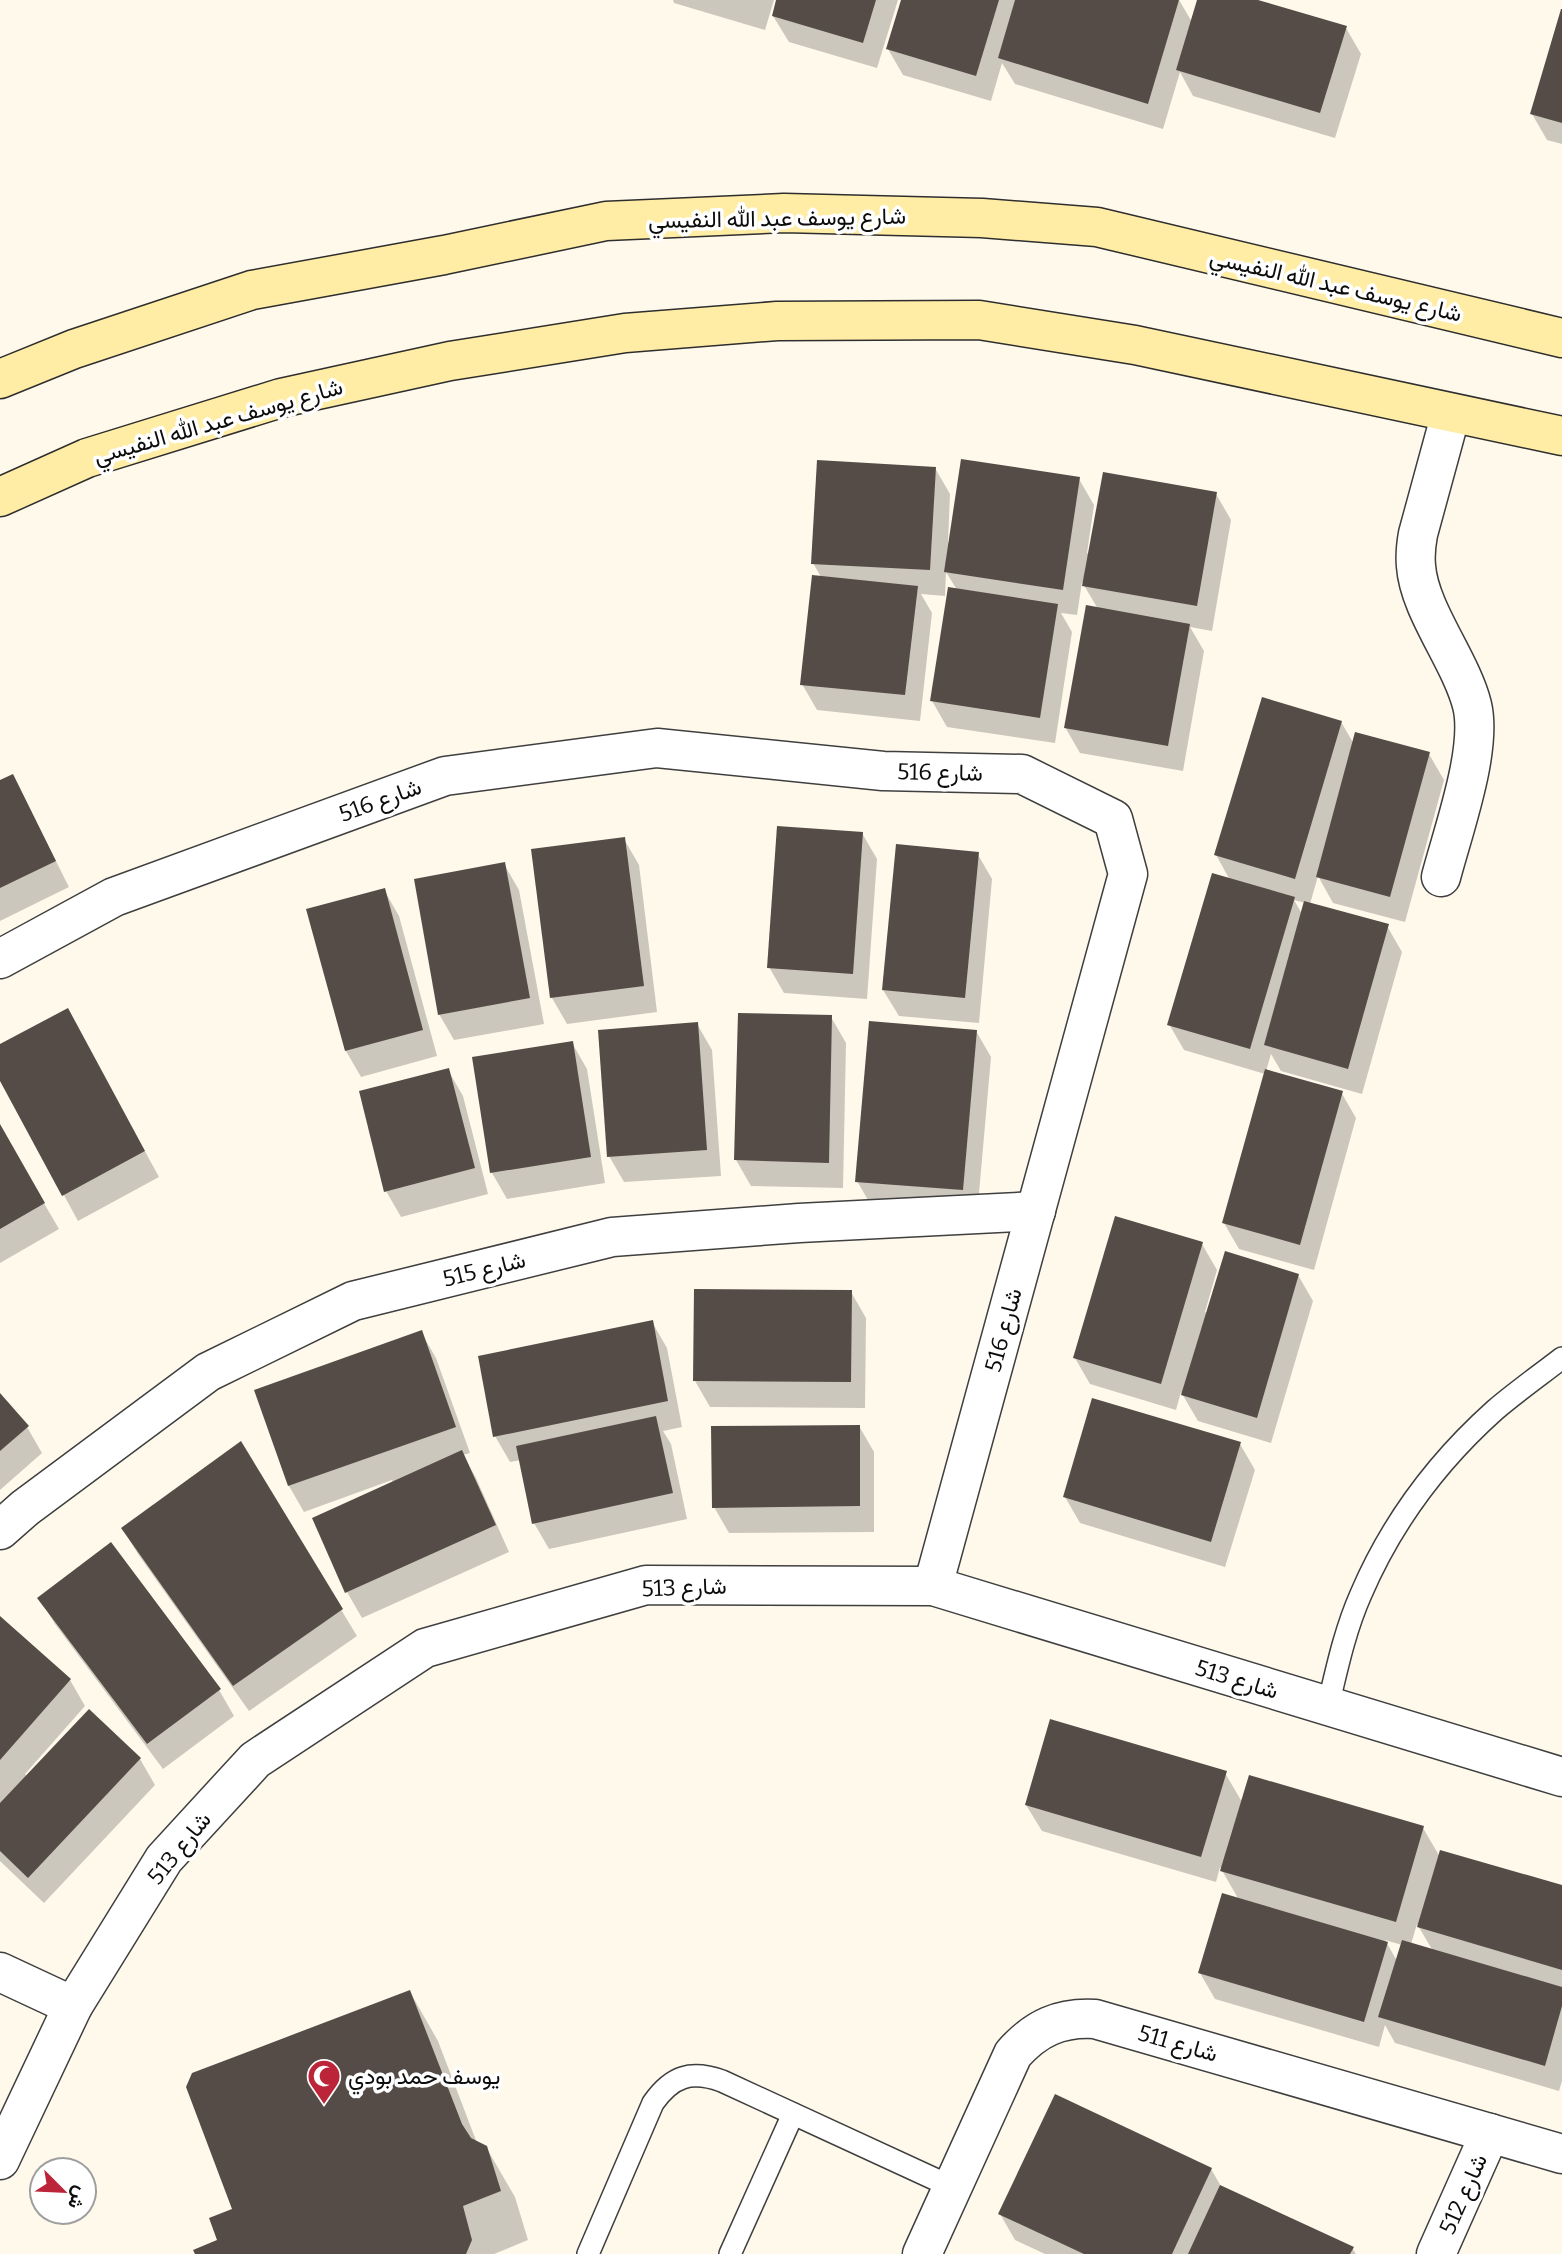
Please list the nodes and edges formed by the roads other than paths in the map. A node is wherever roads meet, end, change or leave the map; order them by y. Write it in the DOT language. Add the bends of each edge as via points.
graph roads {
  1 [pos="1562,338"];
  2 [pos="0,379"];
  3 [pos="1451,413"];
  4 [pos="1562,436"];
  5 [pos="0,498"];
  6 [pos="1441,877"];
  7 [pos="0,958"];
  8 [pos="1036,1211"];
  9 [pos="1562,1358"];
  10 [pos="0,1530"];
  11 [pos="933,1586"];
  12 [pos="1328,1706"];
  13 [pos="1562,1777"];
  14 [pos="0,1972"];
  15 [pos="72,2006"];
  16 [pos="793,2114"];
  17 [pos="1490,2133"];
  18 [pos="1562,2154"];
  19 [pos="0,2160"];
  20 [pos="952,2186"];
  21 [pos="587,2254"];
  22 [pos="730,2254"];
  23 [pos="922,2254"];
  24 [pos="1436,2254"];
  1 -- 2 [label="street, شارع يوسف عبد الله النفيسي" via="1097,227 982,218 785,213 606,221 253,290 74,349"];
  3 -- 4 [label="street, شارع يوسف عبد الله النفيسي"];
  3 -- 5 [label="street, شارع يوسف عبد الله النفيسي" via="1135,345 979,320 777,321 625,333 450,361 294,395 87,458"];
  3 -- 6 [label="street" via="1416,551 1422,591 1466,689 1474,719 1473,751"];
  7 -- 8 [label="street, شارع 516" via="114,897 445,776 657,748 883,771 1021,774 1114,819 1128,874"];
  8 -- 10 [label="street, شارع 515" via="612,1237 353,1301 208,1372"];
  8 -- 11 [label="street, شارع 516"];
  9 -- 12 [label="lane" via="1496,1409 1454,1450 1418,1495 1386,1543 1360,1595"];
  11 -- 12 [label="street, شارع 513"];
  11 -- 15 [label="street, شارع 513" via="646,1585 425,1648 255,1760 164,1859"];
  12 -- 13 [label="street, شارع 513"];
  14 -- 15 [label="street"];
  15 -- 19 [label="street, شارع 513"];
  16 -- 20 [label="lane"];
  16 -- 21 [label="lane" via="707,2076 675,2080 653,2103"];
  16 -- 22 [label="lane"];
  17 -- 18 [label="street, شارع 511"];
  17 -- 20 [label="street, شارع 511" via="1095,2019 1076,2018 1041,2029 1013,2054"];
  17 -- 24 [label="street, شارع 512"];
  20 -- 23 [label="street, شارع 511"];
}
